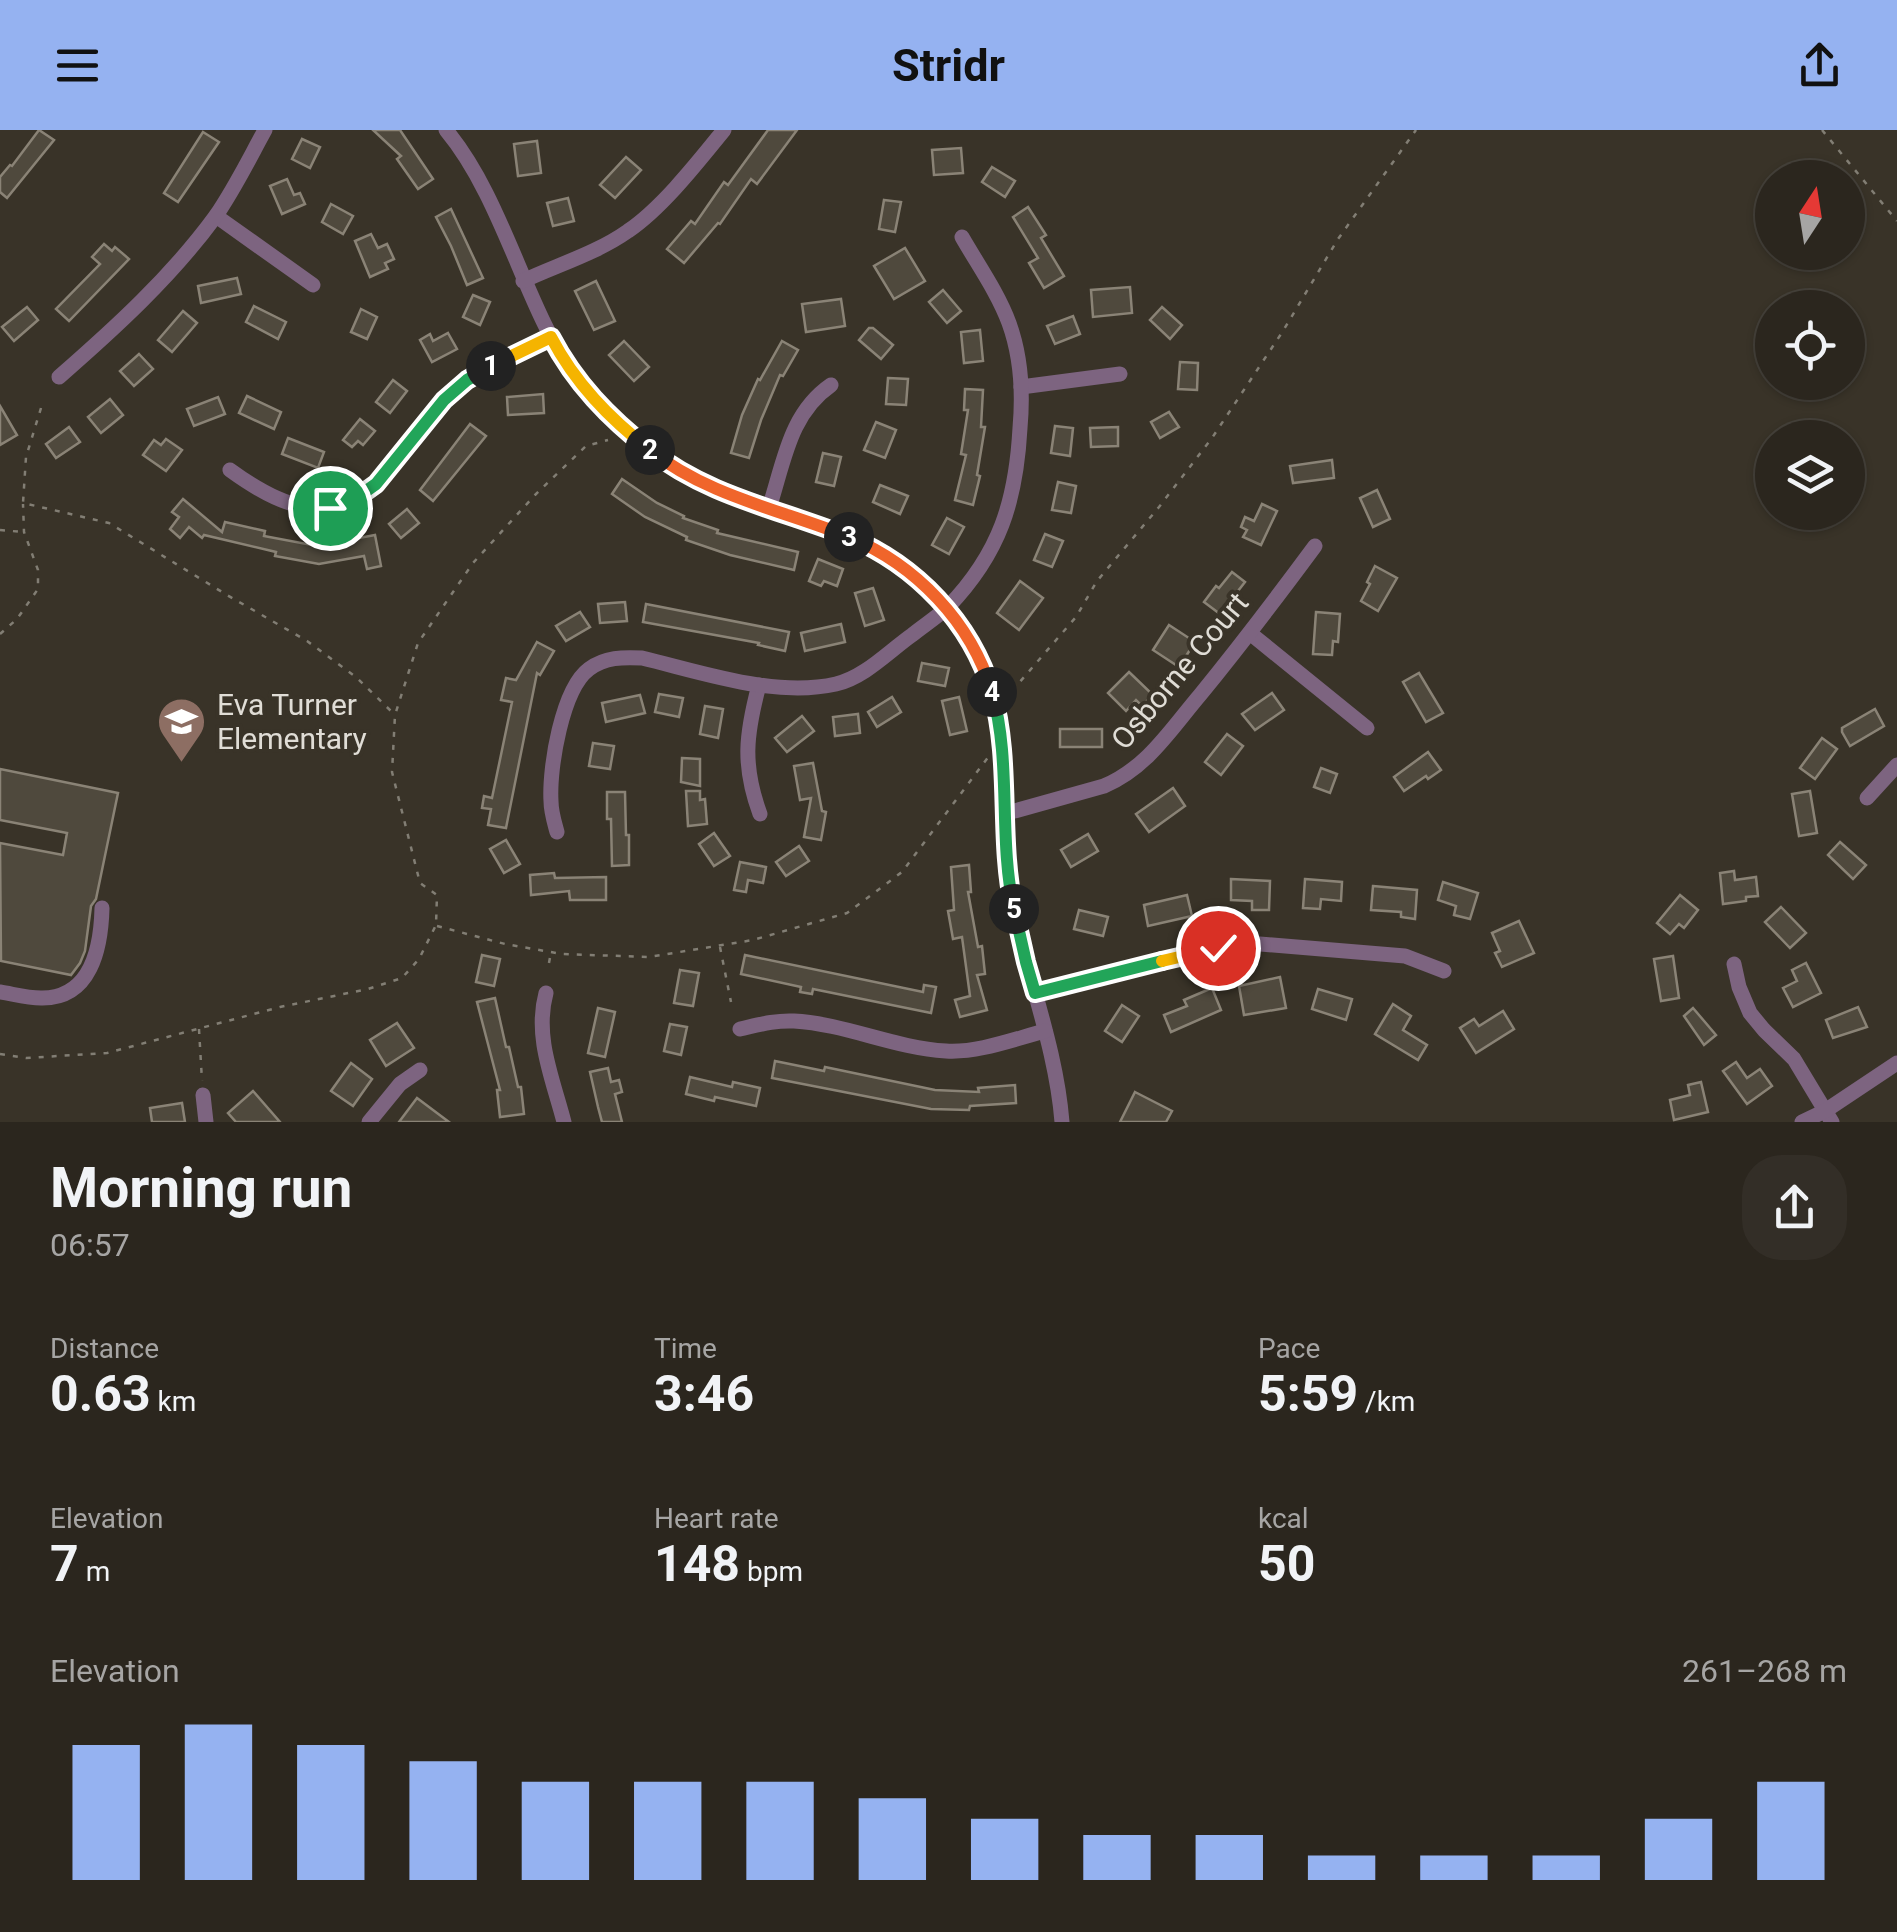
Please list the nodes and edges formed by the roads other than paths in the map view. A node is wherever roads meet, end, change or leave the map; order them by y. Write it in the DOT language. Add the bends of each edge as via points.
graph roads {
  1 [pos="265,130"];
  2 [pos="724,130"];
  3 [pos="454,133"];
  4 [pos="216,216"];
  5 [pos="962,236"];
  6 [pos="523,281"];
  7 [pos="313,285"];
  8 [pos="551,337"];
  9 [pos="1120,374"];
  10 [pos="59,377"];
  11 [pos="831,385"];
  12 [pos="1021,387"];
  13 [pos="230,470"];
  14 [pos="769,508"];
  15 [pos="1315,546"];
  16 [pos="946,608"];
  17 [pos="1250,634"];
  18 [pos="759,684"];
  19 [pos="1368,728"];
  20 [pos="1897,765"];
  21 [pos="1867,798"];
  22 [pos="760,814"];
  23 [pos="1004,814"];
  24 [pos="558,832"];
  25 [pos="102,908"];
  26 [pos="1734,964"];
  27 [pos="1444,970"];
  28 [pos="0,992"];
  29 [pos="546,993"];
  30 [pos="1035,993"];
  31 [pos="740,1029"];
  32 [pos="1045,1031"];
  33 [pos="1897,1064"];
  34 [pos="420,1070"];
  35 [pos="203,1096"];
  36 [pos="1829,1117"];
  37 [pos="206,1122"];
  38 [pos="369,1122"];
  39 [pos="564,1122"];
  40 [pos="1062,1122"];
  41 [pos="1802,1122"];
  1 -- 4 [label="street"];
  2 -- 6 [label="street" via="629,231"];
  3 -- 6 [label="street"];
  4 -- 7 [label="street"];
  4 -- 10 [label="street" via="153,289"];
  5 -- 12 [label="street" via="1010,327"];
  6 -- 8 [label="street"];
  8 -- 13 [label="street" via="456,388 376,484 344,504 289,504"];
  8 -- 14 [label="street" via="588,394 658,457 716,490"];
  9 -- 12 [label="street"];
  11 -- 14 [label="street" via="798,420"];
  12 -- 16 [label="street" via="1011,503 984,561"];
  14 -- 16 [label="street" via="881,552"];
  15 -- 17 [label="street, Osborne Court"];
  16 -- 18 [label="street" via="848,680 815,687"];
  16 -- 23 [label="street" via="981,660 995,701"];
  17 -- 19 [label="street"];
  17 -- 23 [label="street, Osborne Court" via="1130,772 1104,786"];
  18 -- 22 [label="street" via="746,750"];
  18 -- 24 [label="street" via="642,658 610,659 590,668 572,691 559,735 550,797"];
  20 -- 21 [label="street"];
  23 -- 30 [label="street" via="1011,897"];
  25 -- 28 [label="street" via="101,936 85,979 52,997"];
  26 -- 36 [label="street" via="1750,1013 1794,1059"];
  27 -- 30 [label="street" via="1405,956 1248,943"];
  29 -- 39 [label="street" via="542,1037"];
  30 -- 32 [label="street"];
  31 -- 32 [label="street" via="798,1022 951,1051"];
  32 -- 40 [label="street"];
  33 -- 36 [label="street"];
  34 -- 38 [label="street"];
  35 -- 37 [label="street"];
  36 -- 41 [label="street"];
}
